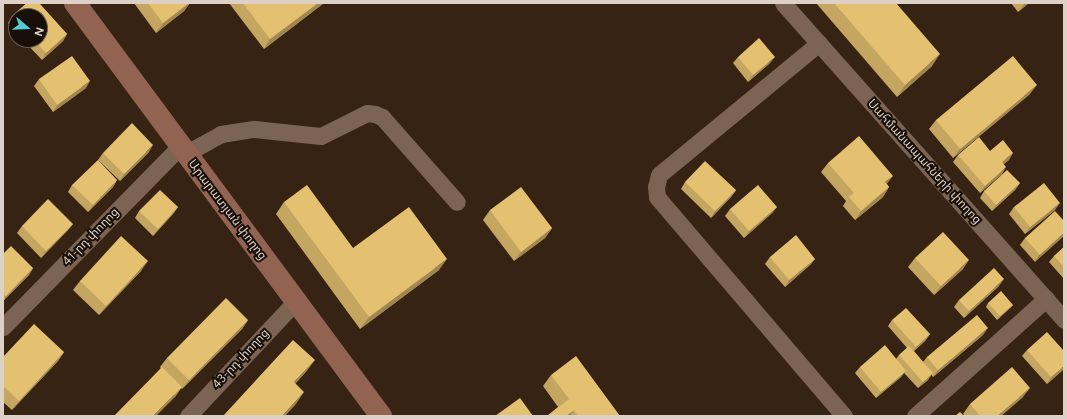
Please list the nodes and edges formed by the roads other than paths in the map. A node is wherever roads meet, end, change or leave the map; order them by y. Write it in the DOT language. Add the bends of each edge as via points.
graph roads {
  1 [pos="75,3"];
  2 [pos="783,3"];
  3 [pos="819,43"];
  4 [pos="182,151"];
  5 [pos="457,202"];
  6 [pos="1046,299"];
  7 [pos="295,302"];
  8 [pos="1064,320"];
  9 [pos="3,327"];
  10 [pos="188,416"];
  11 [pos="381,416"];
  12 [pos="844,416"];
  13 [pos="916,416"];
  1 -- 4 [label="main road, Արարատյան փողոց"];
  2 -- 3 [label="street, Սահմանապահների փողոց"];
  3 -- 6 [label="street, Սահմանապահների փողոց"];
  3 -- 12 [label="street" via="659,175 656,192 657,198"];
  4 -- 5 [label="street, 41-րդ փողոց" via="221,134 254,130 321,136 367,113 375,114 382,117"];
  4 -- 7 [label="main road, Արարատյան փողոց"];
  4 -- 9 [label="street, 41-րդ փողոց"];
  6 -- 8 [label="street, Սահմանապահների փողոց"];
  6 -- 13 [label="street"];
  7 -- 10 [label="street, 43-րդ փողոց"];
  7 -- 11 [label="main road, Արարատյան փողոց"];
}
